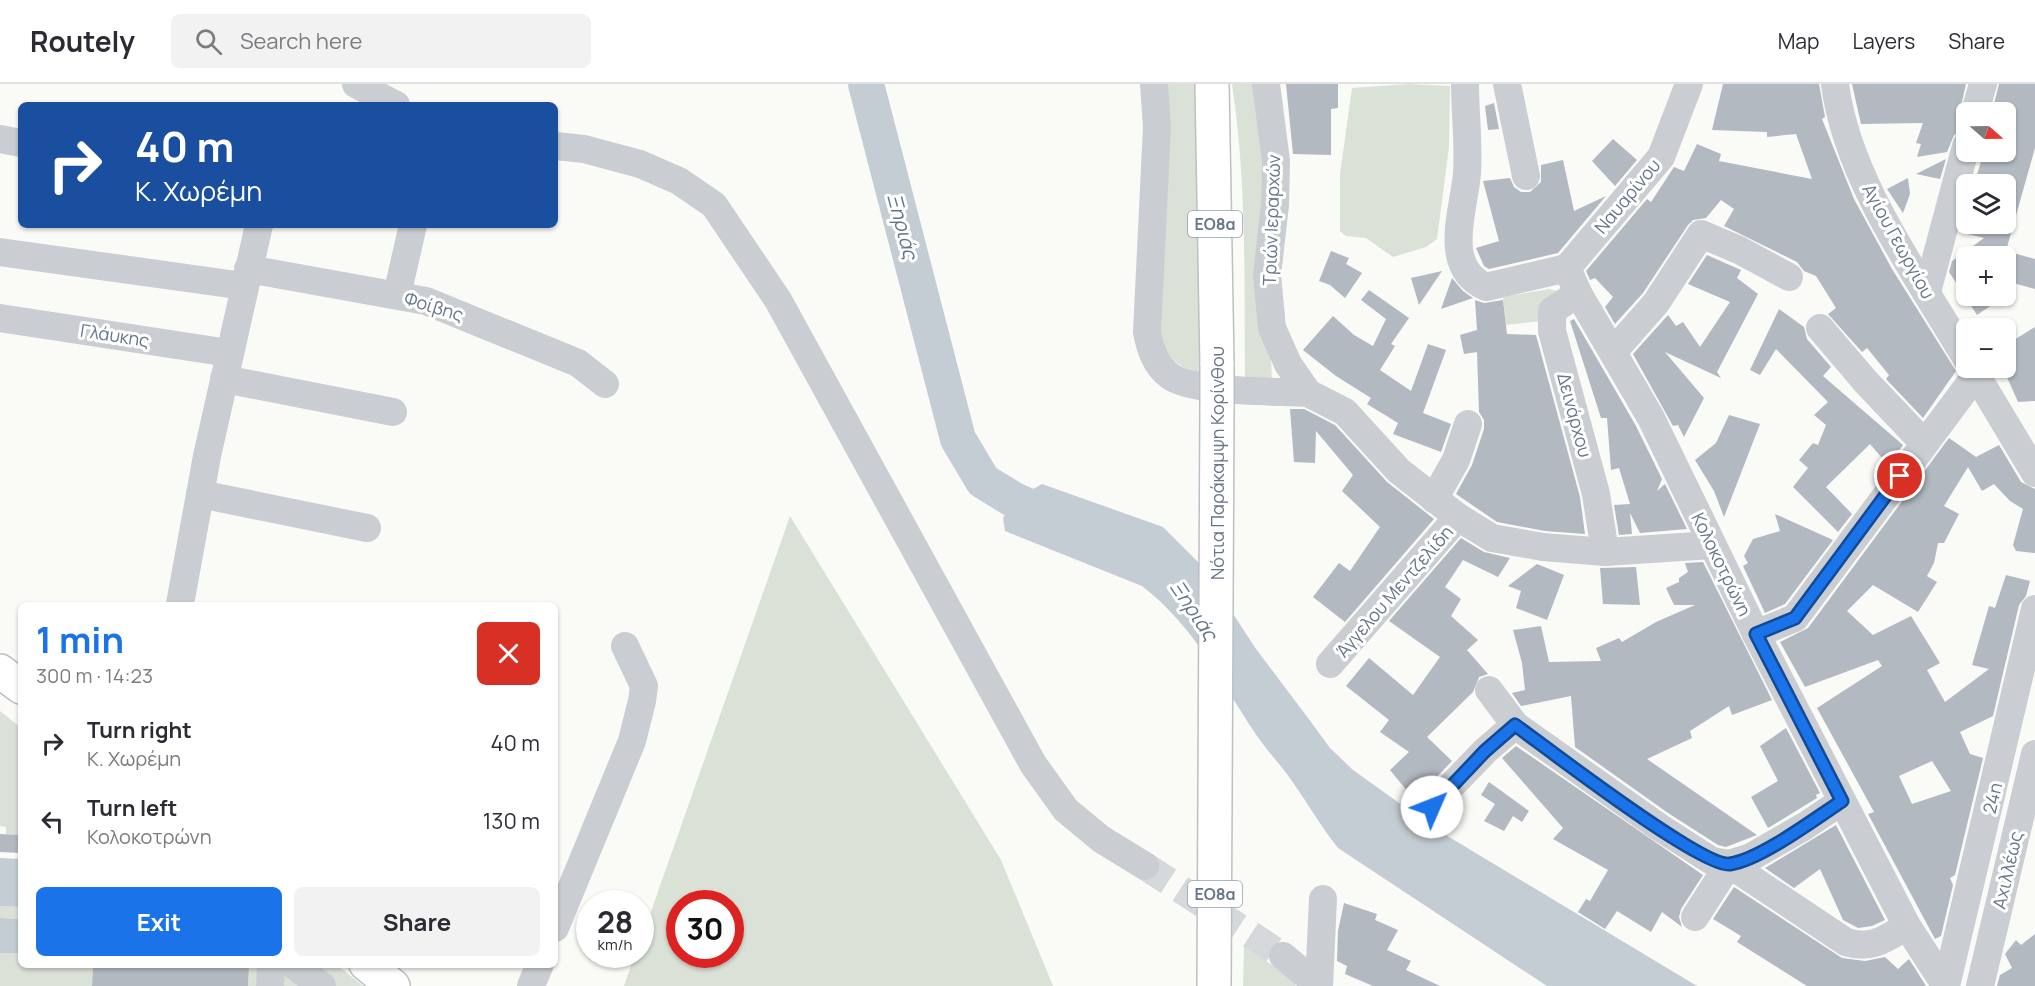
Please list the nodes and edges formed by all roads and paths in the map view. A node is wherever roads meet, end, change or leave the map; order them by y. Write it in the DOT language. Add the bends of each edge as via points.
graph roads {
  1 [pos="356,84"];
  2 [pos="1154,84"];
  3 [pos="1212,84"];
  4 [pos="1266,84"];
  5 [pos="1465,84"];
  6 [pos="1507,84"];
  7 [pos="1689,84"];
  8 [pos="1835,84"];
  9 [pos="1983,84"];
  10 [pos="390,102"];
  11 [pos="1978,102"];
  12 [pos="0,139"];
  13 [pos="18,142"];
  14 [pos="558,146"];
  15 [pos="1962,162"];
  16 [pos="1526,176"];
  17 [pos="258,228"];
  18 [pos="412,228"];
  19 [pos="0,252"];
  20 [pos="246,277"];
  21 [pos="1789,277"];
  22 [pos="1573,280"];
  23 [pos="1927,292"];
  24 [pos="397,295"];
  25 [pos="0,318"];
  26 [pos="1820,328"];
  27 [pos="1956,340"];
  28 [pos="1613,352"];
  29 [pos="226,366"];
  30 [pos="1965,378"];
  31 [pos="1979,378"];
  32 [pos="605,384"];
  33 [pos="1308,393"];
  34 [pos="393,412"];
  35 [pos="1468,424"];
  36 [pos="1924,443"];
  37 [pos="2035,473"];
  38 [pos="200,494"];
  39 [pos="1434,499"];
  40 [pos="1458,518"];
  41 [pos="367,528"];
  42 [pos="1712,545"];
  43 [pos="1605,552"];
  44 [pos="180,602"];
  45 [pos="2035,609"];
  46 [pos="1756,634"];
  47 [pos="625,646"];
  48 [pos="1330,664"];
  49 [pos="0,671"];
  50 [pos="18,685"];
  51 [pos="1489,690"];
  52 [pos="1515,725"];
  53 [pos="2035,754"];
  54 [pos="1842,801"];
  55 [pos="1432,807"];
  56 [pos="1729,864"];
  57 [pos="1145,866"];
  58 [pos="1323,899"];
  59 [pos="1695,917"];
  60 [pos="558,921"];
  61 [pos="1907,926"];
  62 [pos="1283,956"];
  63 [pos="271,968"];
  64 [pos="297,968"];
  65 [pos="371,968"];
  66 [pos="538,968"];
  67 [pos="270,986"];
  68 [pos="322,986"];
  69 [pos="393,986"];
  70 [pos="531,986"];
  71 [pos="1214,986"];
  72 [pos="1319,986"];
  73 [pos="1946,986"];
  74 [pos="1980,986"];
  1 -- 10 [label="street"];
  2 -- 33 [label="street" via="1157,127 1147,332 1152,355 1170,376 1195,386"];
  3 -- 71 [label="main road, Νότια Παράκαμψη Κορίνθου / ΕΟ8α, bridge" via="1217,365"];
  4 -- 33 [label="street, Τριών Ιεραρχών" via="1276,161 1267,275 1272,328 1288,364"];
  5 -- 22 [label="street" via="1467,172 1457,243 1466,273 1474,282 1486,286"];
  6 -- 16 [label="street"];
  7 -- 22 [label="street, Ναυαρίνου" via="1661,157"];
  8 -- 23 [label="street, Αγίου Γεωργίου" via="1839,113 1868,192"];
  9 -- 11 [label="street"];
  12 -- 13 [label="street"];
  14 -- 57 [label="street" via="585,149 640,164 679,181 714,205 778,300 1033,764 1066,810 1101,839"];
  15 -- 23 [label="street"];
  17 -- 20 [label="street"];
  18 -- 24 [label="street"];
  19 -- 20 [label="street, Φοίβης"];
  20 -- 24 [label="street, Φοίβης"];
  20 -- 29 [label="street"];
  21 -- 28 [label="street" via="1701,234 1656,303"];
  22 -- 28 [label="street, Κολοκοτρώνη"];
  22 -- 43 [label="street, Δεινάρχου" via="1552,310 1552,331 1596,494"];
  23 -- 27 [label="street, Αγίου Γεωργίου"];
  24 -- 32 [label="street, Φοίβης" via="449,309 532,342 578,363"];
  25 -- 29 [label="street, Γλάυκης"];
  26 -- 36 [label="street"];
  28 -- 42 [label="street, Κολοκοτρώνη" via="1651,418"];
  29 -- 34 [label="street, Γλάυκης"];
  29 -- 38 [label="street"];
  30 -- 36 [label="street"];
  31 -- 37 [label="street, Αγίου Γεωργίου"];
  33 -- 39 [label="street, Τριών Ιεραρχών" via="1345,412 1399,471"];
  35 -- 39 [label="street" via="1456,460"];
  36 -- 46 [label="street" via="1795,618"];
  38 -- 41 [label="street"];
  38 -- 44 [label="street"];
  39 -- 40 [label="street, Τριών Ιεραρχών"];
  40 -- 43 [label="street, Τριών Ιεραρχών" via="1492,537 1543,547"];
  40 -- 48 [label="street, Άγγελου Μεντζελίδη"];
  42 -- 43 [label="street, Τριών Ιεραρχών"];
  42 -- 46 [label="street, Κολοκοτρώνη"];
  45 -- 73 [label="street, 24η"];
  46 -- 54 [label="street, Κολοκοτρώνη"];
  47 -- 60 [label="street" via="644,686 642,701 625,759"];
  49 -- 50 [label="main road"];
  51 -- 52 [label="street"];
  52 -- 55 [label="street"];
  52 -- 56 [label="street" via="1659,827 1713,861"];
  53 -- 74 [label="street, Αχιλλέως"];
  54 -- 56 [label="street" via="1751,857"];
  54 -- 61 [label="street, Κολοκοτρώνη"];
  56 -- 59 [label="street"];
  56 -- 61 [label="street" via="1846,942 1871,944"];
  58 -- 72 [label="street"];
  61 -- 73 [label="street, Κολοκοτρώνη"];
  62 -- 72 [label="street"];
  63 -- 67 [label="street"];
  64 -- 68 [label="street"];
  65 -- 69 [label="main road"];
  66 -- 70 [label="street"];
}
